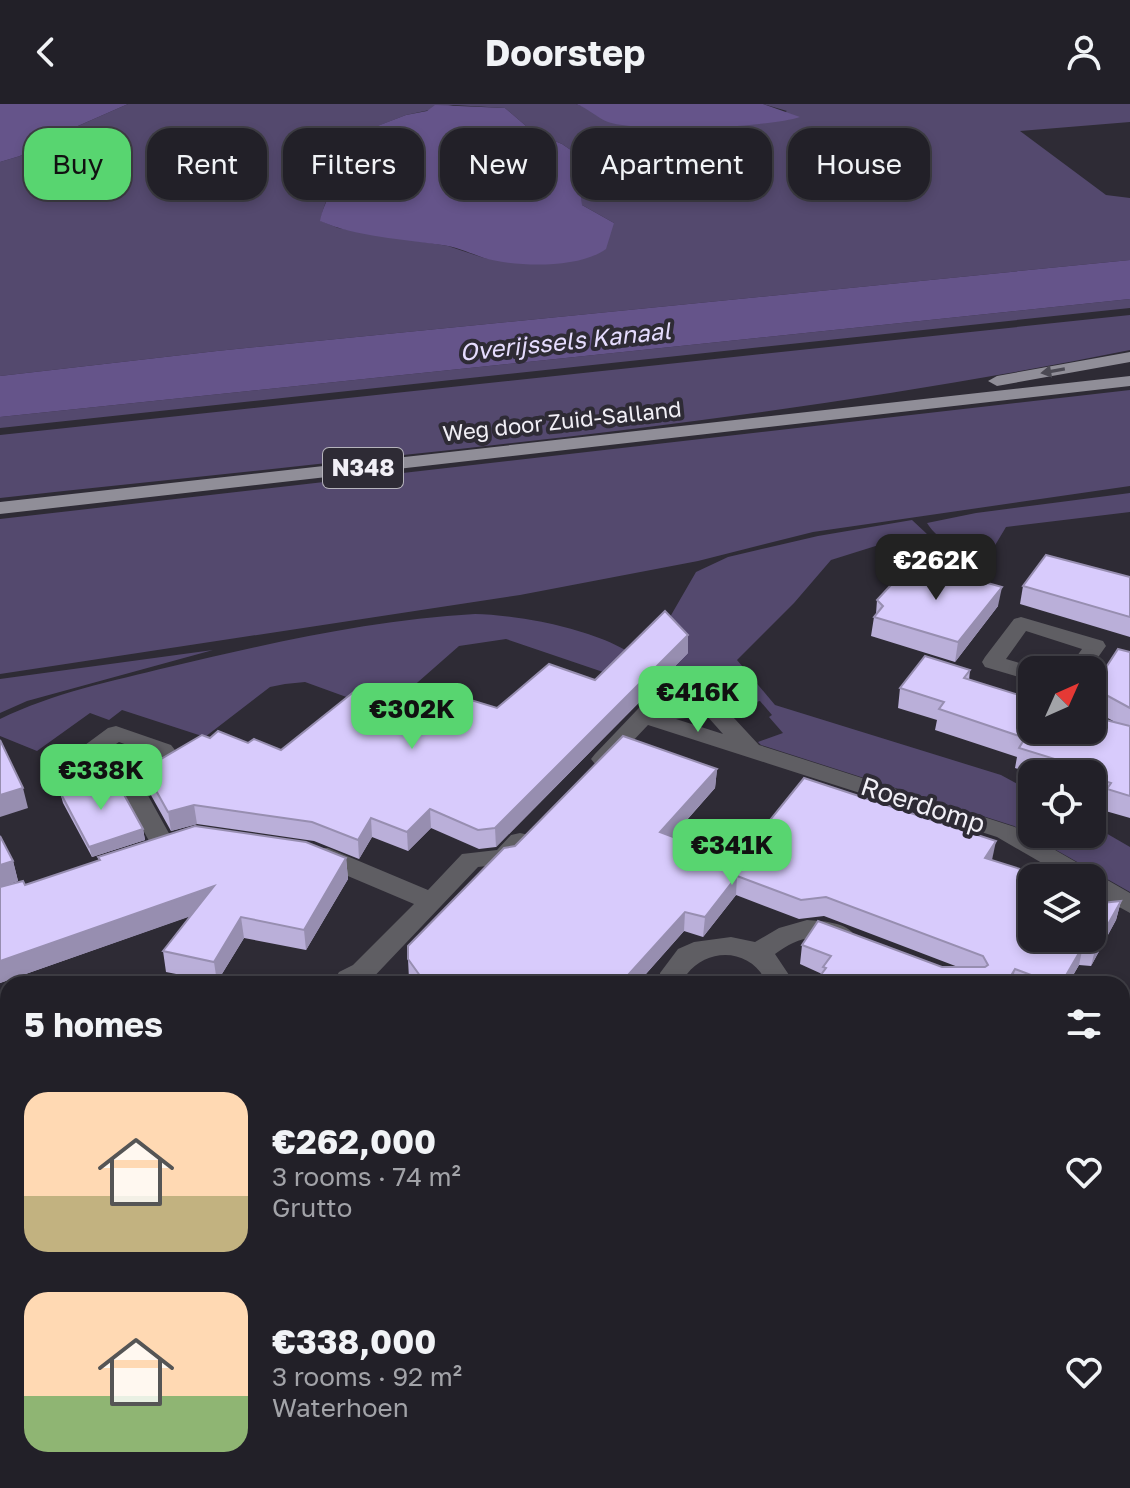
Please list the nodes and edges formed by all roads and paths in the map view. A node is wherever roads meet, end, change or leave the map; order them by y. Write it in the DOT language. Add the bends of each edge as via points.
graph roads {
  1 [pos="1130,357"];
  2 [pos="1130,381"];
  3 [pos="727,427"];
  4 [pos="0,508"];
  5 [pos="1088,656"];
  6 [pos="1018,670"];
  7 [pos="665,694"];
  8 [pos="645,715"];
  9 [pos="589,773"];
  10 [pos="127,779"];
  11 [pos="536,826"];
  12 [pos="299,850"];
  13 [pos="134,855"];
  14 [pos="1063,864"];
  15 [pos="1106,889"];
  16 [pos="429,900"];
  17 [pos="1130,904"];
  18 [pos="866,945"];
  19 [pos="758,953"];
  20 [pos="355,976"];
  21 [pos="674,976"];
  22 [pos="779,976"];
  1 -- 3 [label="main road, N348, one-way"];
  2 -- 3 [label="main road, Weg door Zuid-Salland / N348"];
  3 -- 4 [label="main road, Weg door Zuid-Salland / N348"];
  5 -- 6 [label="street" via="1095,646 1021,623 993,662"];
  7 -- 8 [label="street"];
  8 -- 9 [label="street"];
  8 -- 14 [label="street, Roerdomp" via="1006,832"];
  10 -- 13 [label="street" via="175,842"];
  11 -- 16 [label="street" via="504,857 471,860"];
  12 -- 16 [label="street"];
  15 -- 17 [label="street, Roerdomp"];
  16 -- 20 [label="street"];
  18 -- 19 [label="street" via="823,928 788,931"];
  19 -- 21 [label="street" via="715,946 688,955"];
  19 -- 22 [label="street"];
}
